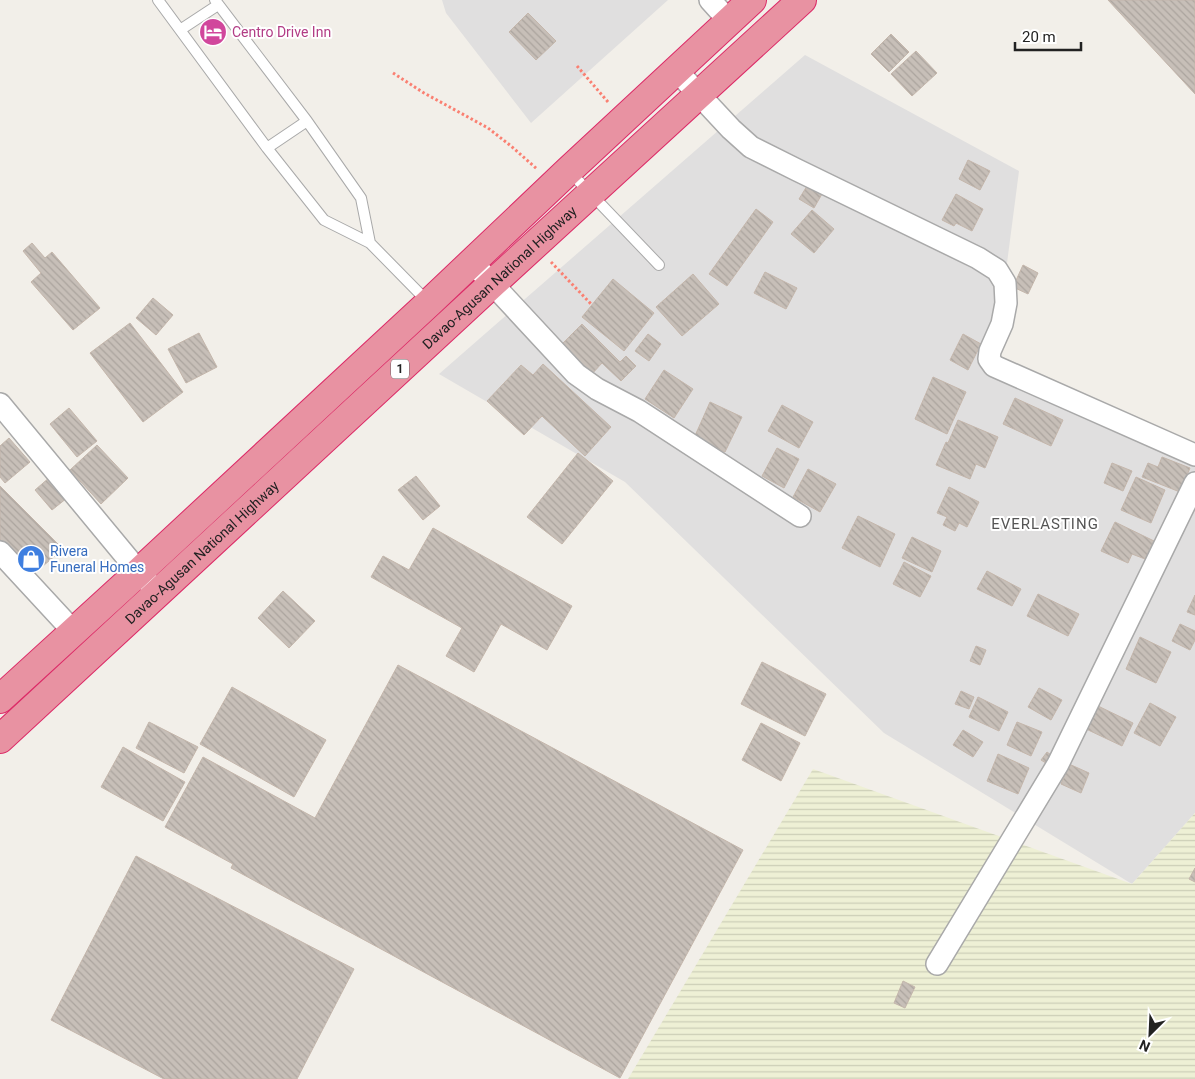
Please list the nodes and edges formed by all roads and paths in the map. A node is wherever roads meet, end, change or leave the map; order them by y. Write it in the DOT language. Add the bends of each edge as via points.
graph roads {
  1 [pos="158,0"];
  2 [pos="710,0"];
  3 [pos="752,0"];
  4 [pos="802,0"];
  5 [pos="216,2"];
  6 [pos="729,21"];
  7 [pos="180,30"];
  8 [pos="577,66"];
  9 [pos="676,70"];
  10 [pos="393,73"];
  11 [pos="699,95"];
  12 [pos="623,120"];
  13 [pos="307,121"];
  14 [pos="267,148"];
  15 [pos="561,177"];
  16 [pos="590,194"];
  17 [pos="370,243"];
  18 [pos="535,245"];
  19 [pos="472,262"];
  20 [pos="659,265"];
  21 [pos="492,284"];
  22 [pos="429,303"];
  23 [pos="591,304"];
  24 [pos="0,404"];
  25 [pos="1195,455"];
  26 [pos="1195,483"];
  27 [pos="800,516"];
  28 [pos="0,552"];
  29 [pos="139,572"];
  30 [pos="158,593"];
  31 [pos="74,632"];
  32 [pos="0,699"];
  33 [pos="0,738"];
  34 [pos="937,964"];
  1 -- 7 [label="lane"];
  2 -- 6 [label="street"];
  3 -- 6 [label="highway, Davao-Agusan National Highway / 1"];
  4 -- 11 [label="highway, Davao-Agusan National Highway / 1"];
  5 -- 7 [label="lane"];
  5 -- 13 [label="lane"];
  6 -- 9 [label="highway, Davao-Agusan National Highway / 1"];
  7 -- 14 [label="lane"];
  8 -- 12 [label="path"];
  9 -- 11 [label="street"];
  9 -- 12 [label="highway, Davao-Agusan National Highway / 1"];
  10 -- 15 [label="path" via="488,128"];
  11 -- 16 [label="highway, Davao-Agusan National Highway / 1"];
  11 -- 25 [label="street" via="751,147 997,270 1005,283 1006,303 1002,324 990,351 989,358 994,366"];
  12 -- 15 [label="highway, Davao-Agusan National Highway / 1"];
  13 -- 14 [label="lane"];
  13 -- 17 [label="lane" via="361,198"];
  14 -- 17 [label="lane" via="324,220"];
  15 -- 16 [label="lane"];
  15 -- 19 [label="highway, Davao-Agusan National Highway / 1"];
  16 -- 18 [label="highway, Davao-Agusan National Highway / 1"];
  16 -- 20 [label="lane"];
  17 -- 22 [label="lane"];
  18 -- 21 [label="highway, Davao-Agusan National Highway / 1"];
  18 -- 23 [label="path"];
  19 -- 21 [label="street"];
  19 -- 22 [label="highway, Davao-Agusan National Highway / 1"];
  21 -- 27 [label="street" via="576,374"];
  21 -- 30 [label="highway, Davao-Agusan National Highway / 1"];
  22 -- 29 [label="highway, Davao-Agusan National Highway / 1"];
  24 -- 29 [label="street"];
  26 -- 34 [label="street" via="1058,764"];
  28 -- 31 [label="street"];
  29 -- 30 [label="street"];
  29 -- 31 [label="highway, Davao-Agusan National Highway / 1"];
  30 -- 33 [label="highway, Davao-Agusan National Highway / 1"];
  31 -- 32 [label="highway, Davao-Agusan National Highway / 1"];
}
